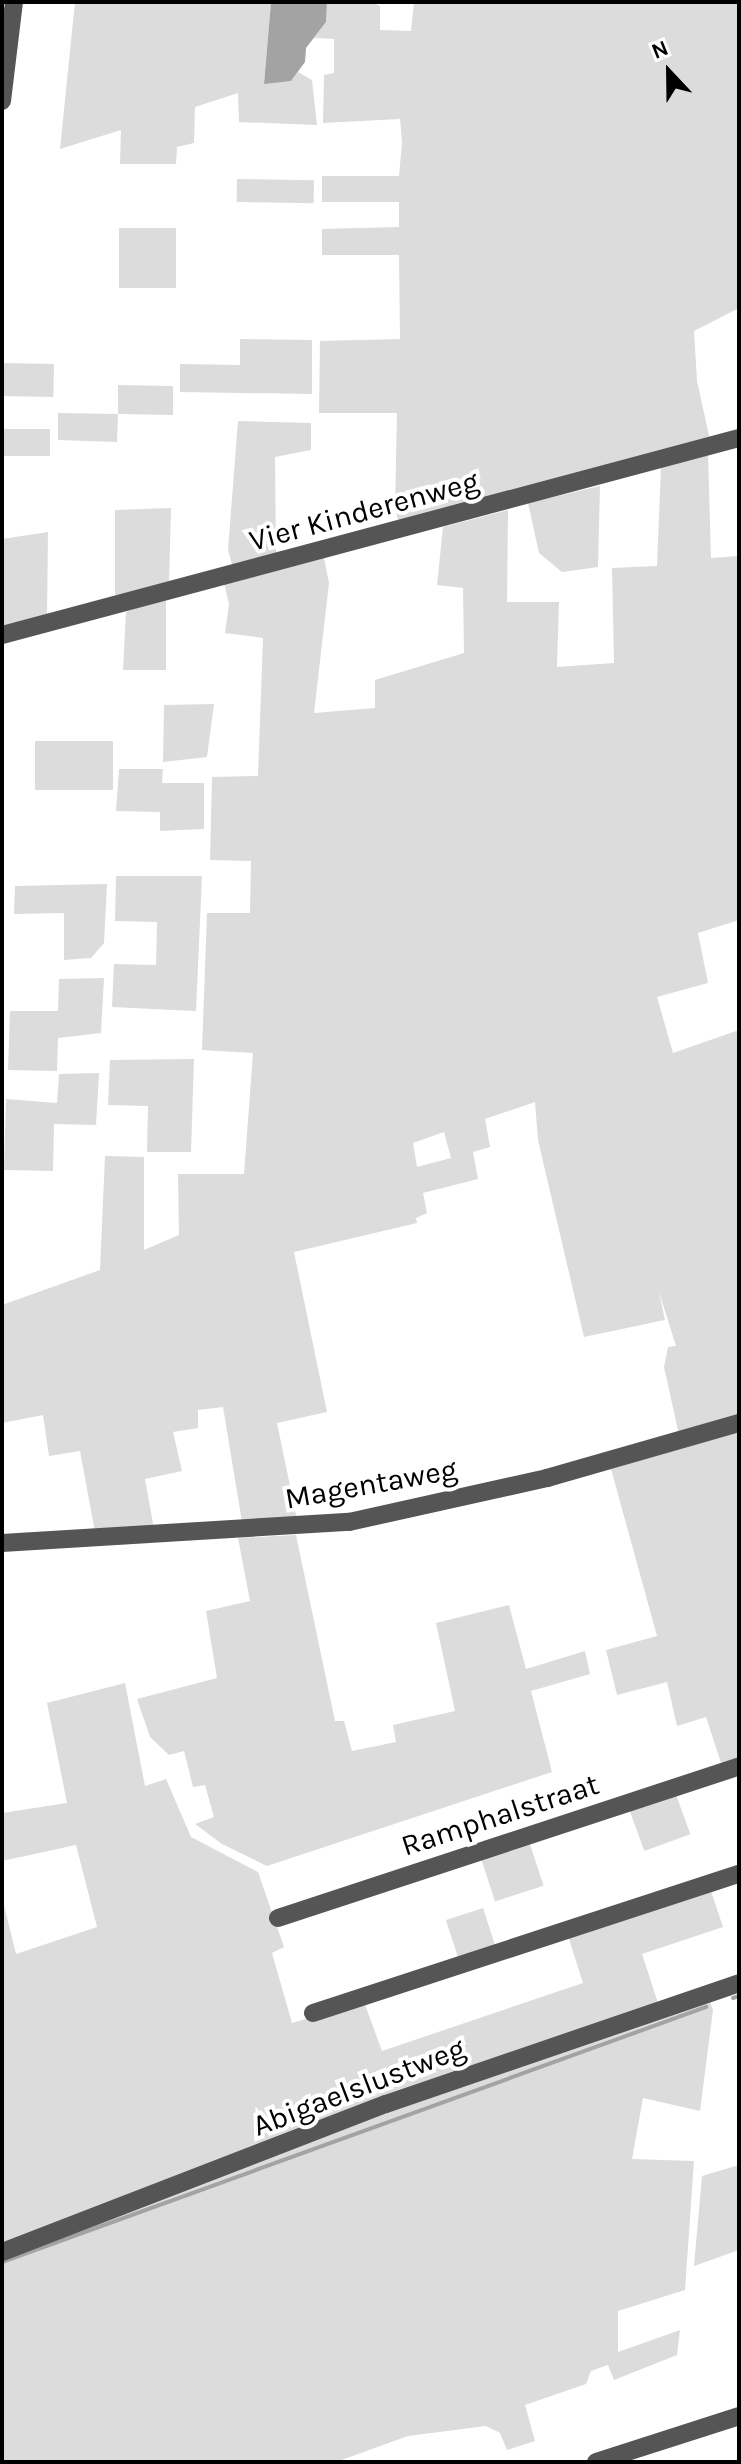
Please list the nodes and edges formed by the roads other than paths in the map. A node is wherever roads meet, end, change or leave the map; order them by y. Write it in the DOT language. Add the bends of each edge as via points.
graph roads {
  1 [pos="14,2"];
  2 [pos="2,101"];
  3 [pos="739,438"];
  4 [pos="2,635"];
  5 [pos="739,1423"];
  6 [pos="2,1543"];
  7 [pos="739,1766"];
  8 [pos="739,1874"];
  9 [pos="278,1918"];
  10 [pos="739,1983"];
  11 [pos="313,2013"];
  12 [pos="2,2252"];
  13 [pos="739,2416"];
  14 [pos="596,2462"];
  1 -- 2 [label="street"];
  3 -- 4 [label="street, Vier Kinderenweg"];
  5 -- 6 [label="street, Magentaweg" via="547,1478 349,1522"];
  7 -- 9 [label="street, Ramphalstraat"];
  8 -- 11 [label="street"];
  10 -- 12 [label="street, Abigaelslustweg" via="386,2104"];
  13 -- 14 [label="street"];
}
